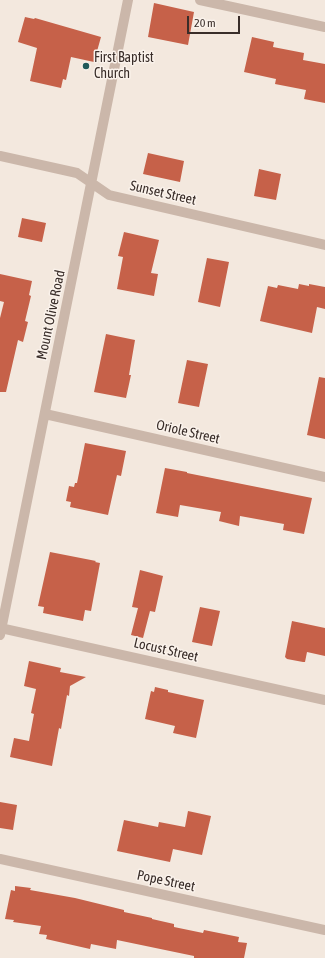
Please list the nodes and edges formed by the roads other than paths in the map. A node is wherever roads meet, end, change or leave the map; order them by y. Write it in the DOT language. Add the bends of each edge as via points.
graph roads {
  1 [pos="128,0"];
  2 [pos="200,0"];
  3 [pos="325,27"];
  4 [pos="0,156"];
  5 [pos="92,184"];
  6 [pos="325,245"];
  7 [pos="45,414"];
  8 [pos="325,477"];
  9 [pos="1,630"];
  10 [pos="325,700"];
  11 [pos="0,859"];
  12 [pos="325,930"];
  1 -- 5 [label="street, Mount Olive Road"];
  2 -- 3 [label="street"];
  4 -- 5 [label="street, Sunset Street" via="77,173"];
  5 -- 6 [label="street, Sunset Street" via="109,195"];
  5 -- 7 [label="street, Mount Olive Road"];
  7 -- 8 [label="street, Oriole Street"];
  7 -- 9 [label="street, Mount Olive Road"];
  9 -- 10 [label="street, Locust Street"];
  11 -- 12 [label="street, Pope Street"];
}
